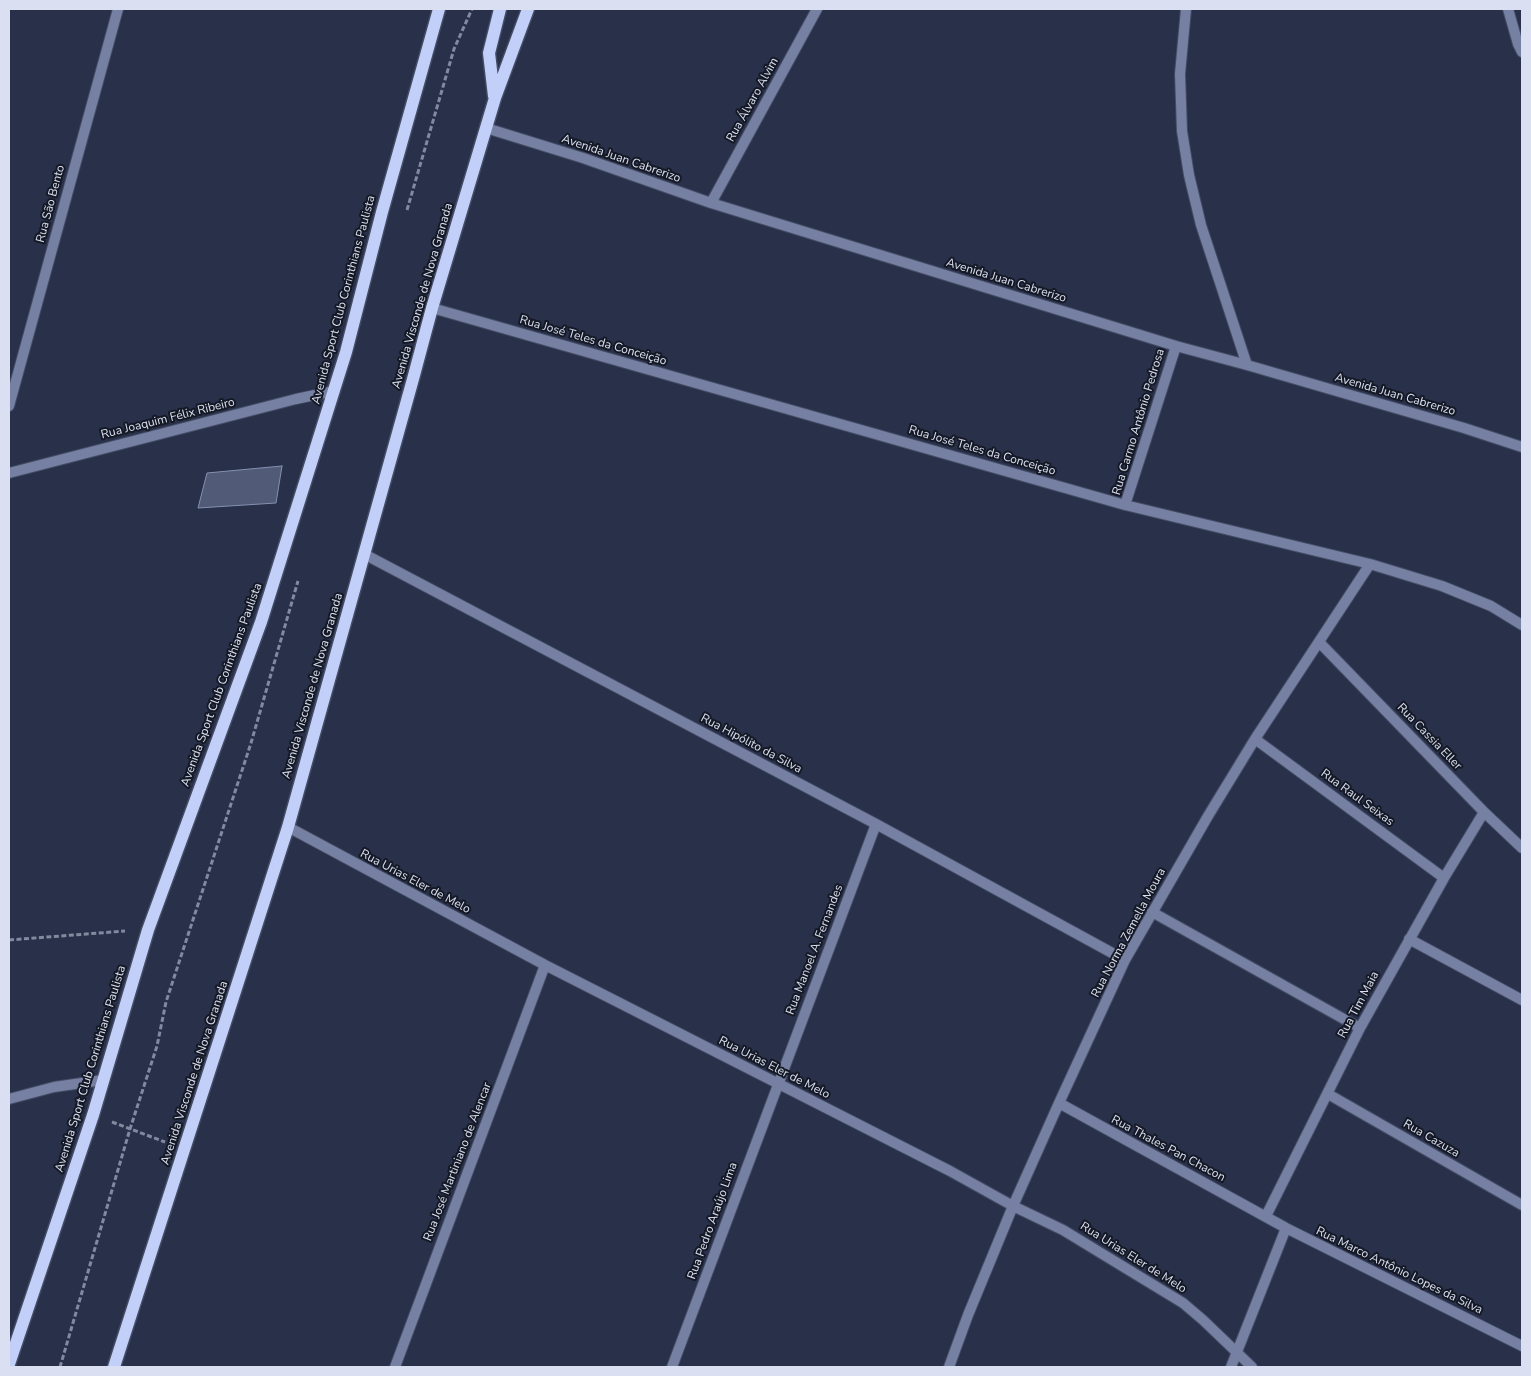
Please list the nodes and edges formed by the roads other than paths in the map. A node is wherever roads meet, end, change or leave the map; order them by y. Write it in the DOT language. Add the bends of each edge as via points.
graph roads {
  1 [pos="118,9"];
  2 [pos="439,9"];
  3 [pos="500,9"];
  4 [pos="528,9"];
  5 [pos="817,9"];
  6 [pos="1186,9"];
  7 [pos="1508,9"];
  8 [pos="1522,52"];
  9 [pos="495,98"];
  10 [pos="486,128"];
  11 [pos="711,203"];
  12 [pos="432,308"];
  13 [pos="1176,346"];
  14 [pos="1248,365"];
  15 [pos="334,391"];
  16 [pos="9,406"];
  17 [pos="1522,447"];
  18 [pos="9,473"];
  19 [pos="1125,505"];
  20 [pos="364,554"];
  21 [pos="1370,564"];
  22 [pos="1522,625"];
  23 [pos="1319,642"];
  24 [pos="1255,739"];
  25 [pos="1484,812"];
  26 [pos="876,824"];
  27 [pos="288,827"];
  28 [pos="1522,848"];
  29 [pos="1444,878"];
  30 [pos="1152,912"];
  31 [pos="1409,939"];
  32 [pos="1126,960"];
  33 [pos="545,965"];
  34 [pos="1522,1000"];
  35 [pos="1360,1028"];
  36 [pos="102,1080"];
  37 [pos="777,1084"];
  38 [pos="1328,1094"];
  39 [pos="9,1099"];
  40 [pos="1058,1103"];
  41 [pos="1522,1205"];
  42 [pos="1013,1206"];
  43 [pos="1266,1216"];
  44 [pos="1286,1228"];
  45 [pos="1522,1346"];
  46 [pos="1236,1352"];
  47 [pos="9,1364"];
  48 [pos="114,1367"];
  49 [pos="394,1367"];
  50 [pos="672,1367"];
  51 [pos="948,1367"];
  52 [pos="1231,1367"];
  53 [pos="1252,1367"];
  1 -- 16 [label="street, Rua São Bento"];
  2 -- 15 [label="main road, Avenida Sport Club Corinthians Paulista"];
  3 -- 9 [label="main road" via="489,53"];
  4 -- 9 [label="main road, Avenida Visconde de Nova Granada"];
  5 -- 11 [label="street, Rua Álvaro Alvim"];
  6 -- 14 [label="street" via="1180,74 1182,131 1189,174 1201,225"];
  7 -- 8 [label="street"];
  9 -- 10 [label="main road, Avenida Visconde de Nova Granada"];
  10 -- 11 [label="street, Avenida Juan Cabrerizo"];
  10 -- 12 [label="main road, Avenida Visconde de Nova Granada"];
  11 -- 13 [label="street, Avenida Juan Cabrerizo"];
  12 -- 19 [label="street, Rua José Teles da Conceição"];
  12 -- 20 [label="main road, Avenida Visconde de Nova Granada"];
  13 -- 14 [label="street, Avenida Juan Cabrerizo"];
  13 -- 19 [label="street, Rua Carmo Antônio Pedrosa"];
  14 -- 17 [label="street, Avenida Juan Cabrerizo"];
  15 -- 18 [label="street, Rua Joaquim Félix Ribeiro"];
  15 -- 36 [label="main road, Avenida Sport Club Corinthians Paulista" via="261,622 148,930"];
  19 -- 21 [label="street, Rua José Teles da Conceição"];
  20 -- 26 [label="street, Rua Hipólito da Silva"];
  20 -- 27 [label="main road, Avenida Visconde de Nova Granada"];
  21 -- 22 [label="street, Rua José Teles da Conceição" via="1442,586 1491,606"];
  21 -- 23 [label="street, Rua Norma Zemella Moura"];
  23 -- 24 [label="street, Rua Norma Zemella Moura"];
  23 -- 25 [label="street, Rua Cassia Eller"];
  24 -- 29 [label="street, Rua Raul Seixas"];
  24 -- 30 [label="street, Rua Norma Zemella Moura"];
  25 -- 28 [label="street, Rua Cassia Eller"];
  25 -- 29 [label="street, Rua Tim Maia"];
  26 -- 32 [label="street, Rua Hipólito da Silva"];
  26 -- 37 [label="street, Rua Manoel A. Fernandes"];
  27 -- 33 [label="street, Rua Urias Eler de Melo"];
  27 -- 48 [label="main road, Avenida Visconde de Nova Granada"];
  29 -- 31 [label="street, Rua Tim Maia"];
  30 -- 32 [label="street, Rua Norma Zemella Moura"];
  30 -- 35 [label="street"];
  31 -- 34 [label="street"];
  31 -- 35 [label="street, Rua Tim Maia"];
  32 -- 40 [label="street, Rua Norma Zemella Moura"];
  33 -- 37 [label="street, Rua Urias Eler de Melo"];
  33 -- 49 [label="street, Rua José Martiniano de Alencar"];
  35 -- 38 [label="street, Rua Tim Maia"];
  36 -- 39 [label="street"];
  36 -- 47 [label="main road, Avenida Sport Club Corinthians Paulista"];
  37 -- 42 [label="street, Rua Urias Eler de Melo"];
  37 -- 50 [label="street, Rua Pedro Araújo Lima"];
  38 -- 41 [label="street, Rua Cazuza"];
  38 -- 43 [label="street, Rua Tim Maia"];
  40 -- 42 [label="street, Rua Norma Zemella Moura"];
  40 -- 43 [label="street, Rua Thales Pan Chacon"];
  42 -- 46 [label="street, Rua Urias Eler de Melo" via="1064,1230 1183,1304"];
  42 -- 51 [label="street, Rua Norma Zemella Moura"];
  43 -- 44 [label="street, Rua Marco Antônio Lopes da Silva"];
  44 -- 45 [label="street, Rua Marco Antônio Lopes da Silva"];
  44 -- 46 [label="street"];
  46 -- 52 [label="street"];
  46 -- 53 [label="street, Rua Urias Eler de Melo"];
}
